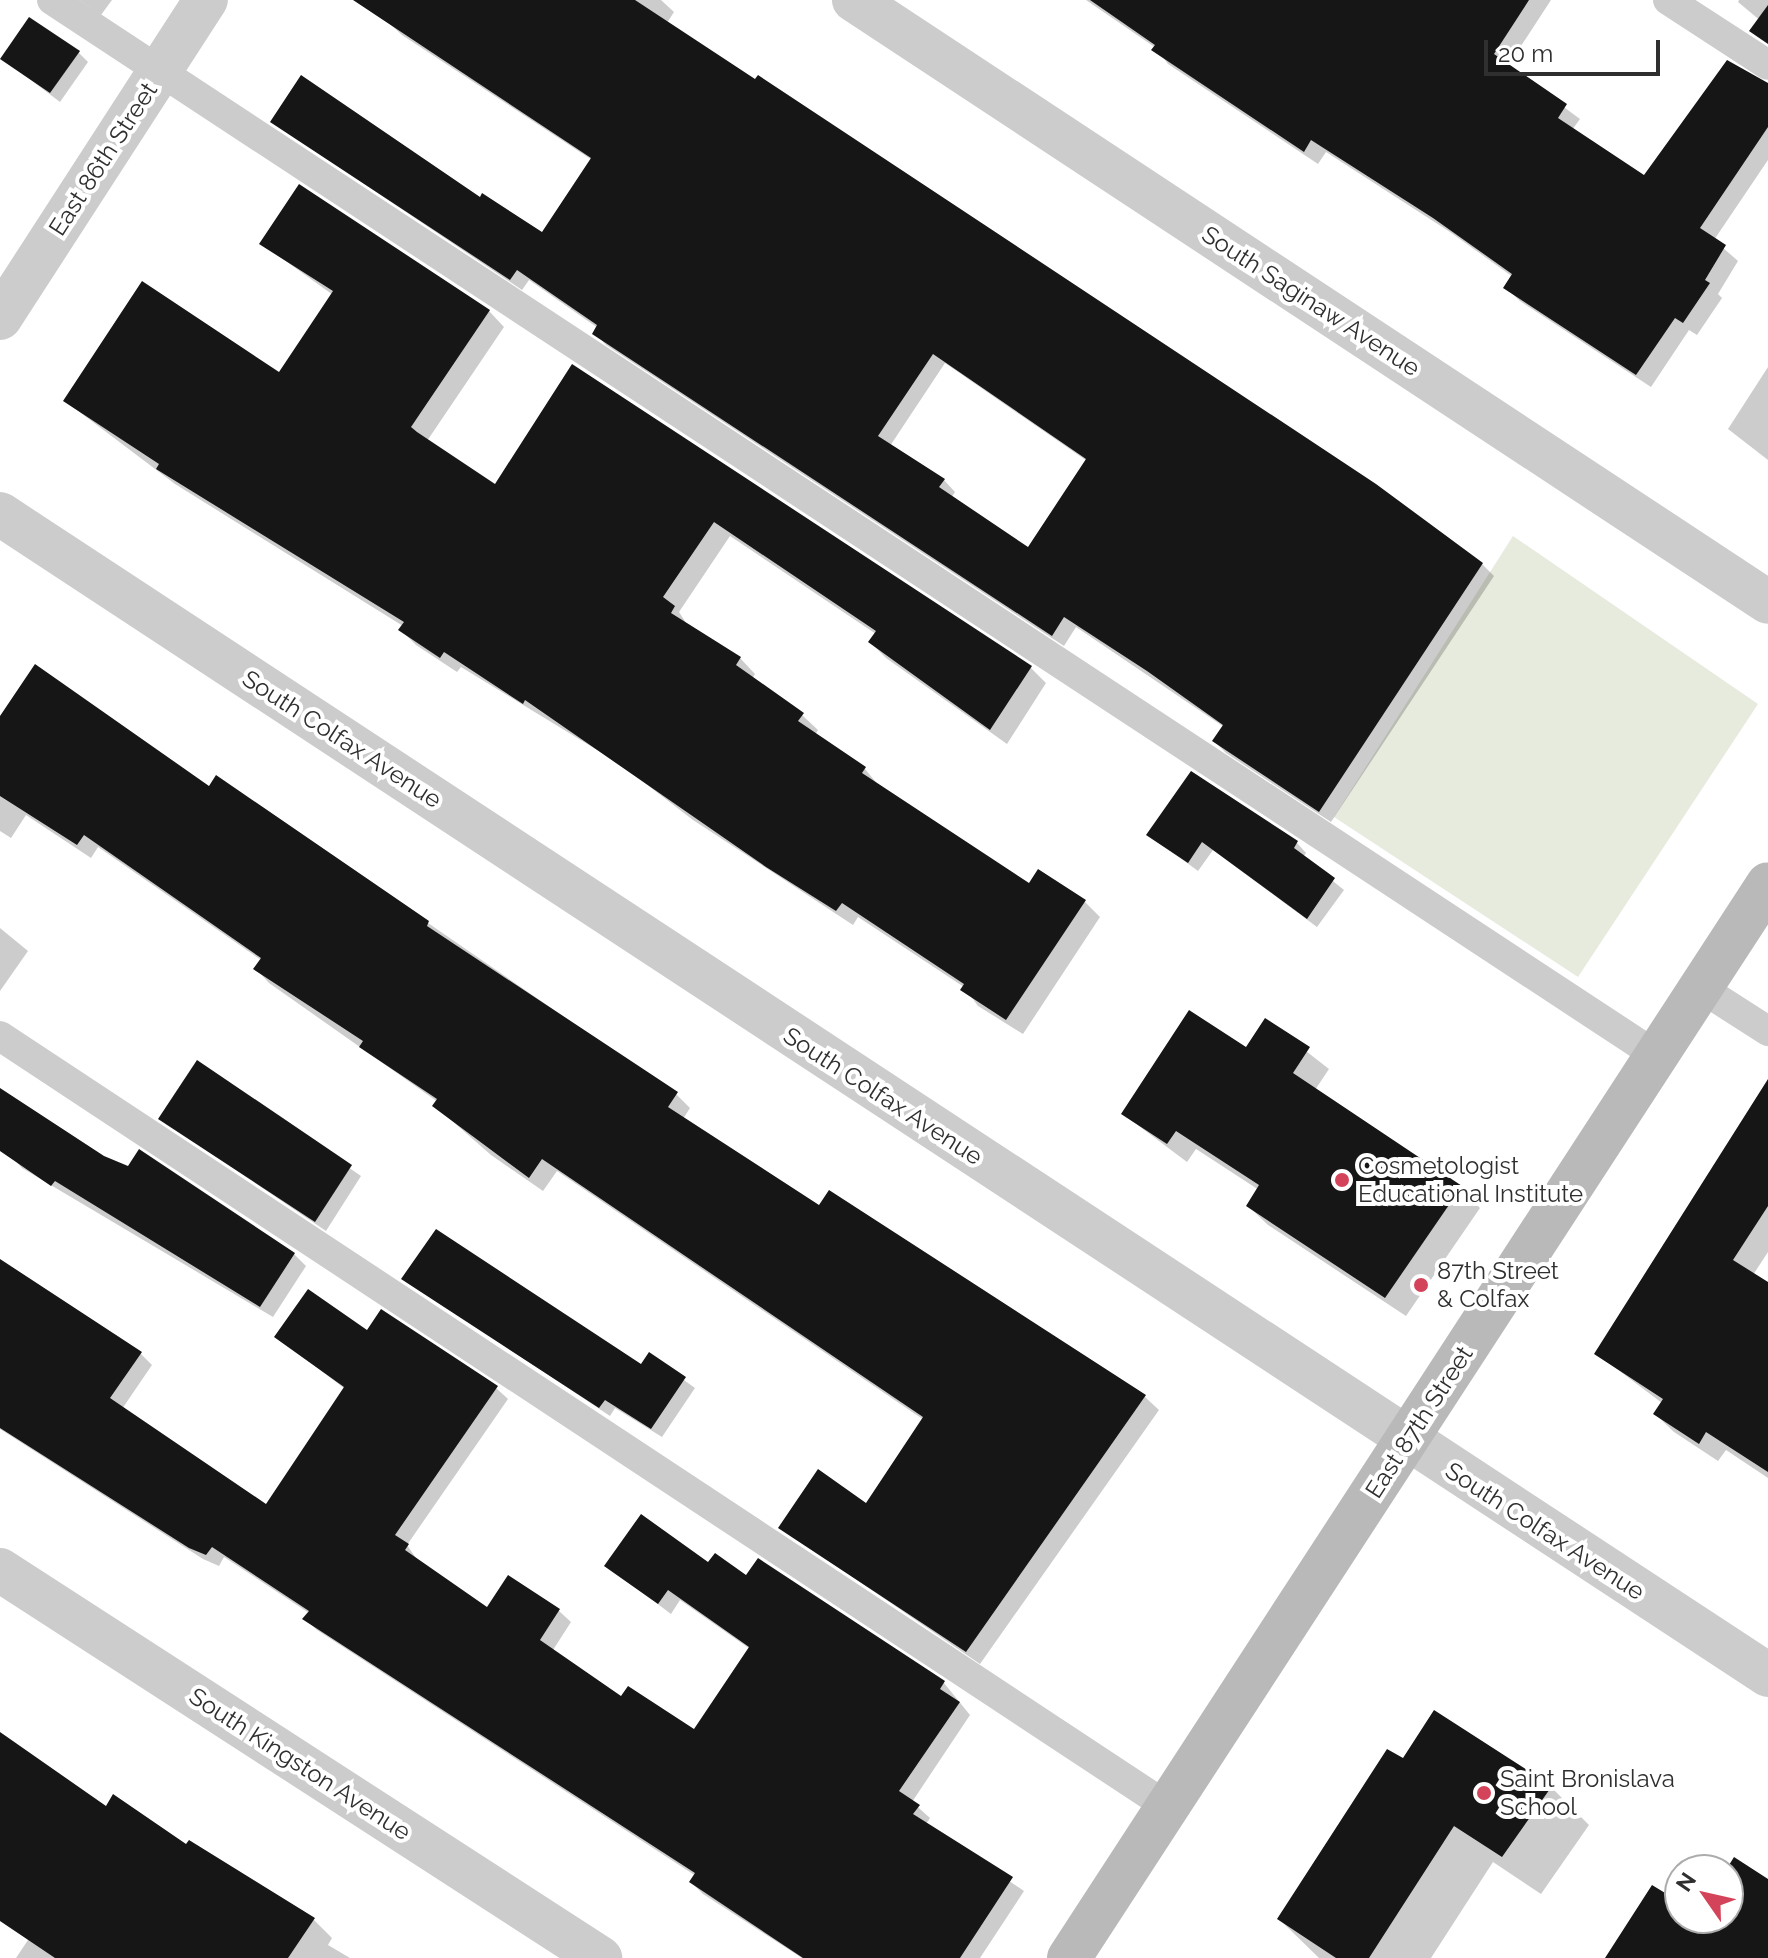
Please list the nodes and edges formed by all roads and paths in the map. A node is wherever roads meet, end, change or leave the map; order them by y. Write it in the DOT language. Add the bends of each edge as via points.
graph roads {
  1 [pos="52,0"];
  2 [pos="206,0"];
  3 [pos="854,0"];
  4 [pos="1668,0"];
  5 [pos="1768,65"];
  6 [pos="160,71"];
  7 [pos="0,318"];
  8 [pos="0,514"];
  9 [pos="1768,602"];
  10 [pos="1768,884"];
  11 [pos="1701,988"];
  12 [pos="1768,1031"];
  13 [pos="0,1036"];
  14 [pos="1657,1056"];
  15 [pos="1406,1442"];
  16 [pos="0,1570"];
  17 [pos="1768,1675"];
  18 [pos="1168,1807"];
  19 [pos="1071,1957"];
  20 [pos="600,1958"];
  1 -- 6 [label="lane"];
  2 -- 6 [label="street, East 86th Street"];
  3 -- 9 [label="street, South Saginaw Avenue"];
  4 -- 5 [label="lane"];
  6 -- 7 [label="street, East 86th Street"];
  6 -- 14 [label="lane"];
  8 -- 15 [label="street, South Colfax Avenue"];
  10 -- 11 [label="main road, East 87th Street"];
  11 -- 12 [label="lane"];
  11 -- 14 [label="main road, East 87th Street"];
  13 -- 18 [label="lane"];
  14 -- 15 [label="main road, East 87th Street"];
  15 -- 17 [label="street, South Colfax Avenue"];
  15 -- 18 [label="main road, East 87th Street"];
  16 -- 20 [label="street, South Kingston Avenue"];
  18 -- 19 [label="main road, East 87th Street"];
}
